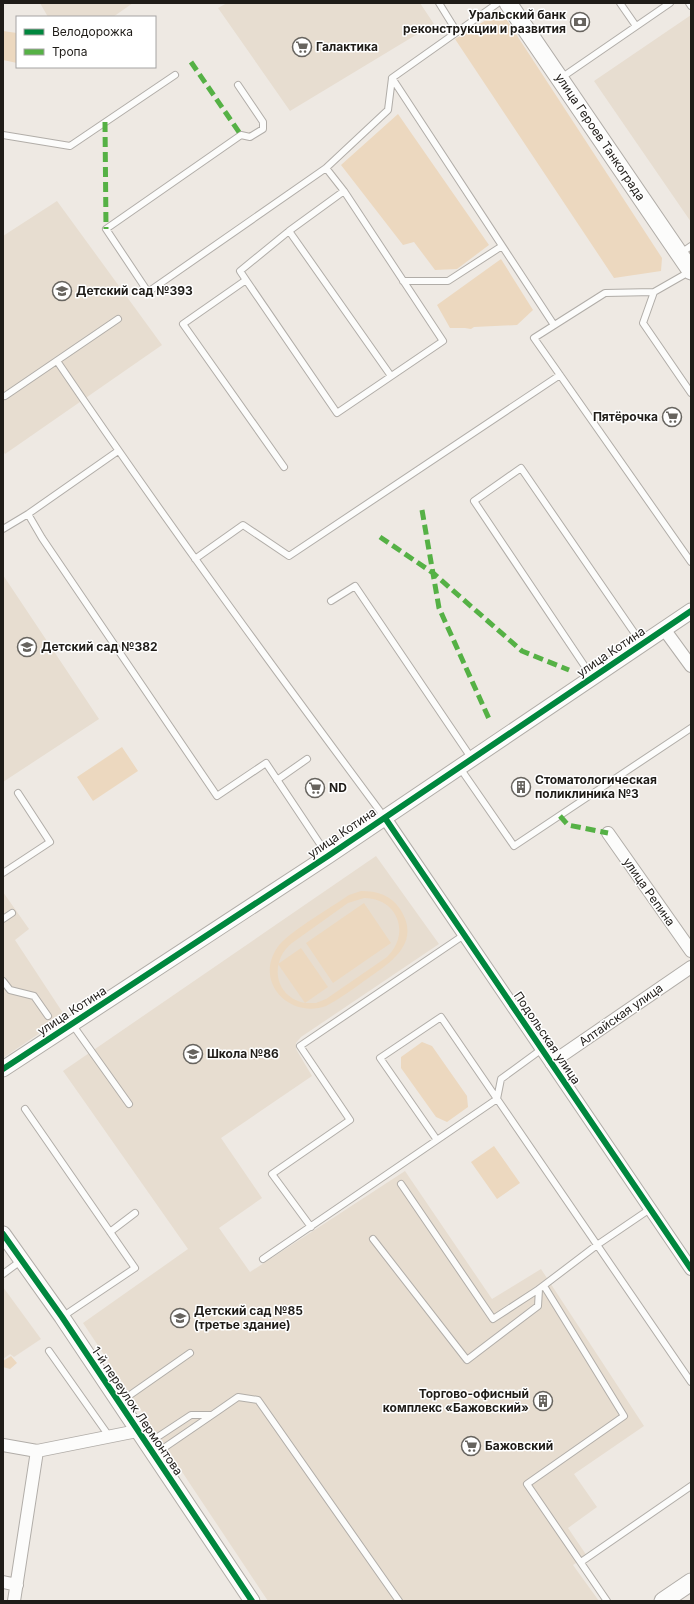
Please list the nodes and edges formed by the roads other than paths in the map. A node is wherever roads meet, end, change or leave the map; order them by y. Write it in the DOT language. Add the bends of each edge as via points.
graph roads {
  1 [pos="439,3"];
  2 [pos="498,3"];
  3 [pos="508,3"];
  4 [pos="620,3"];
  5 [pos="670,3"];
  6 [pos="689,3"];
  7 [pos="691,6"];
  8 [pos="636,26"];
  9 [pos="457,32"];
  10 [pos="175,75"];
  11 [pos="392,78"];
  12 [pos="560,79"];
  13 [pos="238,85"];
  14 [pos="3,135"];
  15 [pos="326,168"];
  16 [pos="344,191"];
  17 [pos="289,231"];
  18 [pos="502,246"];
  19 [pos="685,250"];
  20 [pos="691,271"];
  21 [pos="246,280"];
  22 [pos="403,281"];
  23 [pos="654,292"];
  24 [pos="118,319"];
  25 [pos="554,325"];
  26 [pos="57,361"];
  27 [pos="560,374"];
  28 [pos="391,376"];
  29 [pos="691,393"];
  30 [pos="5,396"];
  31 [pos="118,451"];
  32 [pos="284,467"];
  33 [pos="28,514"];
  34 [pos="3,529"];
  35 [pos="195,559"];
  36 [pos="691,562"];
  37 [pos="331,601"];
  38 [pos="691,611"];
  39 [pos="664,629"];
  40 [pos="642,644"];
  41 [pos="691,666"];
  42 [pos="592,678"];
  43 [pos="691,728"];
  44 [pos="307,759"];
  45 [pos="466,763"];
  46 [pos="278,780"];
  47 [pos="18,793"];
  48 [pos="385,818"];
  49 [pos="608,833"];
  50 [pos="328,856"];
  51 [pos="3,873"];
  52 [pos="12,913"];
  53 [pos="3,919"];
  54 [pos="464,935"];
  55 [pos="691,951"];
  56 [pos="691,967"];
  57 [pos="3,981"];
  58 [pos="48,1016"];
  59 [pos="72,1024"];
  60 [pos="542,1049"];
  61 [pos="551,1063"];
  62 [pos="3,1069"];
  63 [pos="497,1099"];
  64 [pos="129,1104"];
  65 [pos="25,1109"];
  66 [pos="437,1140"];
  67 [pos="401,1184"];
  68 [pos="650,1209"];
  69 [pos="135,1213"];
  70 [pos="311,1227"];
  71 [pos="110,1232"];
  72 [pos="3,1234"];
  73 [pos="373,1239"];
  74 [pos="597,1245"];
  75 [pos="263,1259"];
  76 [pos="22,1260"];
  77 [pos="689,1263"];
  78 [pos="3,1274"];
  79 [pos="541,1288"];
  80 [pos="62,1317"];
  81 [pos="48,1351"];
  82 [pos="190,1353"];
  83 [pos="691,1382"];
  84 [pos="119,1403"];
  85 [pos="212,1415"];
  86 [pos="137,1430"];
  87 [pos="109,1436"];
  88 [pos="3,1445"];
  89 [pos="150,1450"];
  90 [pos="36,1451"];
  91 [pos="691,1486"];
  92 [pos="581,1562"];
  93 [pos="3,1582"];
  94 [pos="691,1582"];
  95 [pos="17,1585"];
  96 [pos="14,1601"];
  97 [pos="252,1601"];
  98 [pos="399,1601"];
  99 [pos="608,1601"];
  100 [pos="663,1601"];
  1 -- 9 [label="lane"];
  2 -- 9 [label="lane"];
  3 -- 12 [label="main road, улица Героев Танкограда"];
  4 -- 8 [label="lane"];
  5 -- 8 [label="lane"];
  6 -- 7 [label="lane"];
  8 -- 12 [label="lane"];
  9 -- 11 [label="lane"];
  10 -- 14 [label="lane" via="70,146"];
  11 -- 15 [label="lane" via="388,110"];
  11 -- 18 [label="lane"];
  12 -- 19 [label="main road, улица Героев Танкограда"];
  13 -- 15 [label="lane" via="263,122 263,128 250,137 240,135 106,229 148,292"];
  15 -- 16 [label="lane"];
  16 -- 17 [label="lane"];
  16 -- 22 [label="lane"];
  17 -- 21 [label="lane" via="240,271"];
  17 -- 28 [label="lane"];
  18 -- 22 [label="lane" via="448,281"];
  18 -- 25 [label="lane"];
  19 -- 20 [label="main road, улица Героев Танкограда"];
  20 -- 23 [label="lane"];
  21 -- 28 [label="lane" via="337,413"];
  21 -- 32 [label="lane" via="183,324"];
  22 -- 28 [label="lane" via="443,341"];
  23 -- 25 [label="lane" via="606,293"];
  23 -- 29 [label="lane" via="643,323"];
  24 -- 26 [label="lane"];
  25 -- 27 [label="lane" via="534,338"];
  26 -- 30 [label="lane"];
  26 -- 31 [label="lane"];
  27 -- 35 [label="lane" via="289,556 244,524"];
  27 -- 36 [label="lane"];
  31 -- 33 [label="lane"];
  31 -- 35 [label="lane"];
  33 -- 34 [label="lane"];
  33 -- 46 [label="lane" via="217,796 266,763"];
  35 -- 48 [label="lane"];
  37 -- 45 [label="lane" via="355,586"];
  38 -- 39 [label="street, улица Котина"];
  39 -- 40 [label="street, улица Котина"];
  39 -- 41 [label="street"];
  40 -- 42 [label="street, улица Котина"];
  40 -- 42 [label="lane" via="521,468 474,501"];
  42 -- 45 [label="street, улица Котина"];
  43 -- 45 [label="lane" via="514,846"];
  44 -- 46 [label="lane"];
  45 -- 48 [label="street, улица Котина"];
  46 -- 50 [label="lane"];
  47 -- 51 [label="lane" via="50,842"];
  48 -- 50 [label="street, улица Котина"];
  48 -- 54 [label="street, Подольская улица"];
  49 -- 55 [label="street, улица Репина"];
  50 -- 59 [label="street, улица Котина"];
  52 -- 53 [label="lane"];
  54 -- 60 [label="street, Подольская улица"];
  54 -- 70 [label="lane" via="300,1046 350,1120 272,1174"];
  56 -- 61 [label="street, Алтайская улица"];
  57 -- 58 [label="lane" via="10,990 34,996"];
  59 -- 62 [label="street, улица Котина"];
  59 -- 64 [label="lane"];
  60 -- 61 [label="street, Подольская улица"];
  60 -- 63 [label="lane" via="501,1079"];
  61 -- 68 [label="street, Подольская улица"];
  63 -- 66 [label="lane"];
  63 -- 66 [label="lane" via="441,1017 380,1058"];
  63 -- 74 [label="lane"];
  65 -- 71 [label="lane"];
  66 -- 70 [label="lane"];
  67 -- 79 [label="lane" via="493,1319"];
  68 -- 74 [label="lane"];
  68 -- 77 [label="street, Подольская улица"];
  69 -- 71 [label="lane"];
  70 -- 75 [label="lane"];
  71 -- 80 [label="lane" via="135,1268"];
  72 -- 76 [label="street, 1-й переулок Лермонтова"];
  73 -- 79 [label="lane" via="467,1360 538,1306"];
  74 -- 79 [label="lane"];
  74 -- 83 [label="lane"];
  76 -- 78 [label="lane"];
  76 -- 80 [label="street, 1-й переулок Лермонтова"];
  79 -- 92 [label="lane" via="624,1416 527,1484"];
  80 -- 84 [label="street, 1-й переулок Лермонтова"];
  81 -- 87 [label="lane"];
  82 -- 84 [label="lane"];
  84 -- 86 [label="street, 1-й переулок Лермонтова"];
  85 -- 89 [label="lane"];
  85 -- 89 [label="lane" via="191,1414"];
  85 -- 98 [label="lane" via="238,1397 258,1400"];
  86 -- 87 [label="street"];
  86 -- 89 [label="street, 1-й переулок Лермонтова"];
  87 -- 90 [label="street"];
  88 -- 90 [label="street"];
  89 -- 97 [label="street, 1-й переулок Лермонтова"];
  90 -- 95 [label="street"];
  91 -- 92 [label="lane"];
  92 -- 99 [label="lane"];
  93 -- 95 [label="street"];
  94 -- 100 [label="main road"];
  95 -- 96 [label="street"];
}
